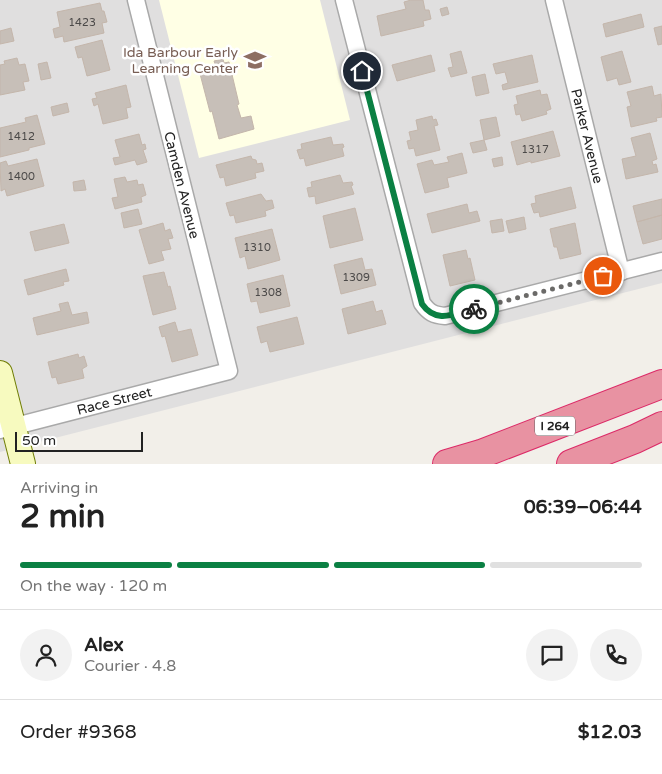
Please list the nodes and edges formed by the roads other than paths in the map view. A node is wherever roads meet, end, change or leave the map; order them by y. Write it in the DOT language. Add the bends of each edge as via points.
graph roads {
  1 [pos="136,0"];
  2 [pos="344,0"];
  3 [pos="554,0"];
  4 [pos="662,261"];
  5 [pos="621,272"];
  6 [pos="228,371"];
  7 [pos="0,373"];
  8 [pos="662,384"];
  9 [pos="662,426"];
  10 [pos="7,428"];
  11 [pos="23,464"];
  12 [pos="447,464"];
  13 [pos="572,464"];
  1 -- 6 [label="street, Camden Avenue"];
  2 -- 5 [label="street" via="422,304 427,311 445,316"];
  3 -- 5 [label="street, Parker Avenue"];
  4 -- 5 [label="street"];
  6 -- 10 [label="street, Race Street"];
  7 -- 10 [label="main road"];
  8 -- 12 [label="highway, I 264"];
  9 -- 13 [label="highway"];
  10 -- 11 [label="main road"];
}
